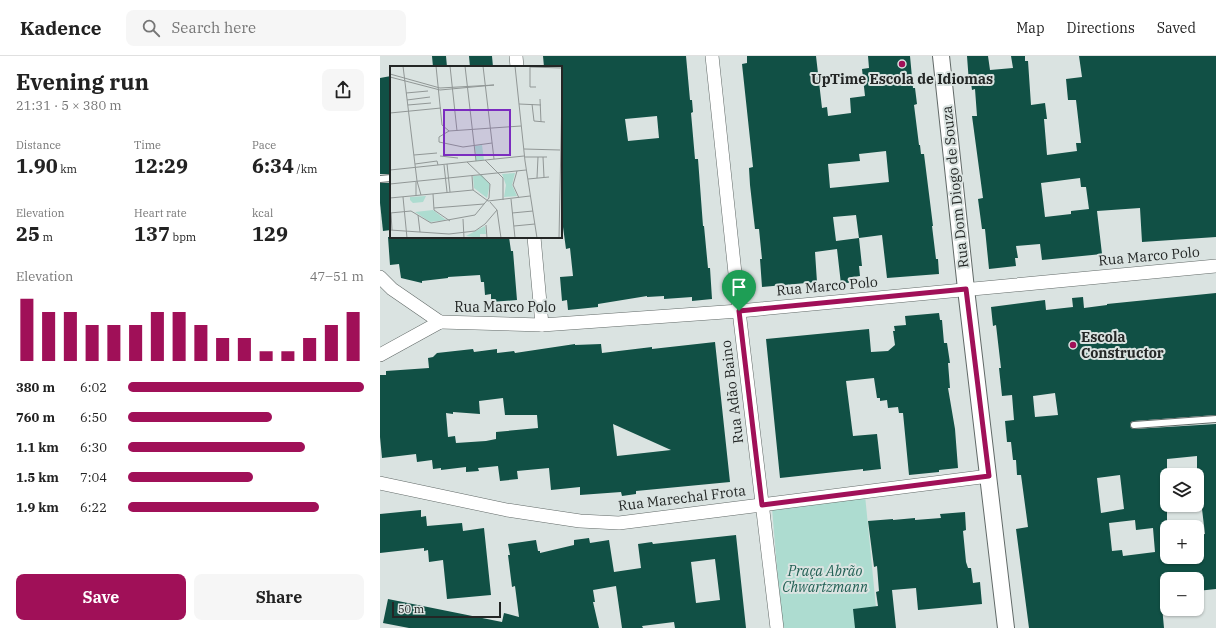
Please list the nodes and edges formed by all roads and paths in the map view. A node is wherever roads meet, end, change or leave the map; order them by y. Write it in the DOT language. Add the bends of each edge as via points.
graph roads {
  1 [pos="516,56"];
  2 [pos="712,56"];
  3 [pos="941,56"];
  4 [pos="517,66"];
  5 [pos="390,178"];
  6 [pos="380,179"];
  7 [pos="534,238"];
  8 [pos="1216,266"];
  9 [pos="380,277"];
  10 [pos="966,289"];
  11 [pos="739,311"];
  12 [pos="440,322"];
  13 [pos="542,325"];
  14 [pos="380,355"];
  15 [pos="1216,419"];
  16 [pos="1134,426"];
  17 [pos="989,476"];
  18 [pos="380,483"];
  19 [pos="762,505"];
  20 [pos="776,628"];
  21 [pos="1006,628"];
  1 -- 4 [label="street"];
  2 -- 11 [label="street, Rua Adão Baino"];
  3 -- 10 [label="street, Rua Dom Diogo de Souza"];
  5 -- 6 [label="lane"];
  7 -- 13 [label="street"];
  8 -- 10 [label="street, Rua Marco Polo"];
  9 -- 12 [label="street" via="392,289"];
  10 -- 11 [label="street, Rua Marco Polo"];
  10 -- 17 [label="street, Rua Dom Diogo de Souza"];
  11 -- 13 [label="street, Rua Marco Polo"];
  11 -- 19 [label="street, Rua Adão Baino"];
  12 -- 13 [label="street, Rua Marco Polo"];
  12 -- 14 [label="street"];
  15 -- 16 [label="lane"];
  17 -- 19 [label="street, Rua Marechal Frota"];
  17 -- 21 [label="street, Rua Dom Diogo de Souza"];
  18 -- 19 [label="street, Rua Marechal Frota" via="507,510 580,521 619,523"];
  19 -- 20 [label="street, Rua Adão Baino"];
}
